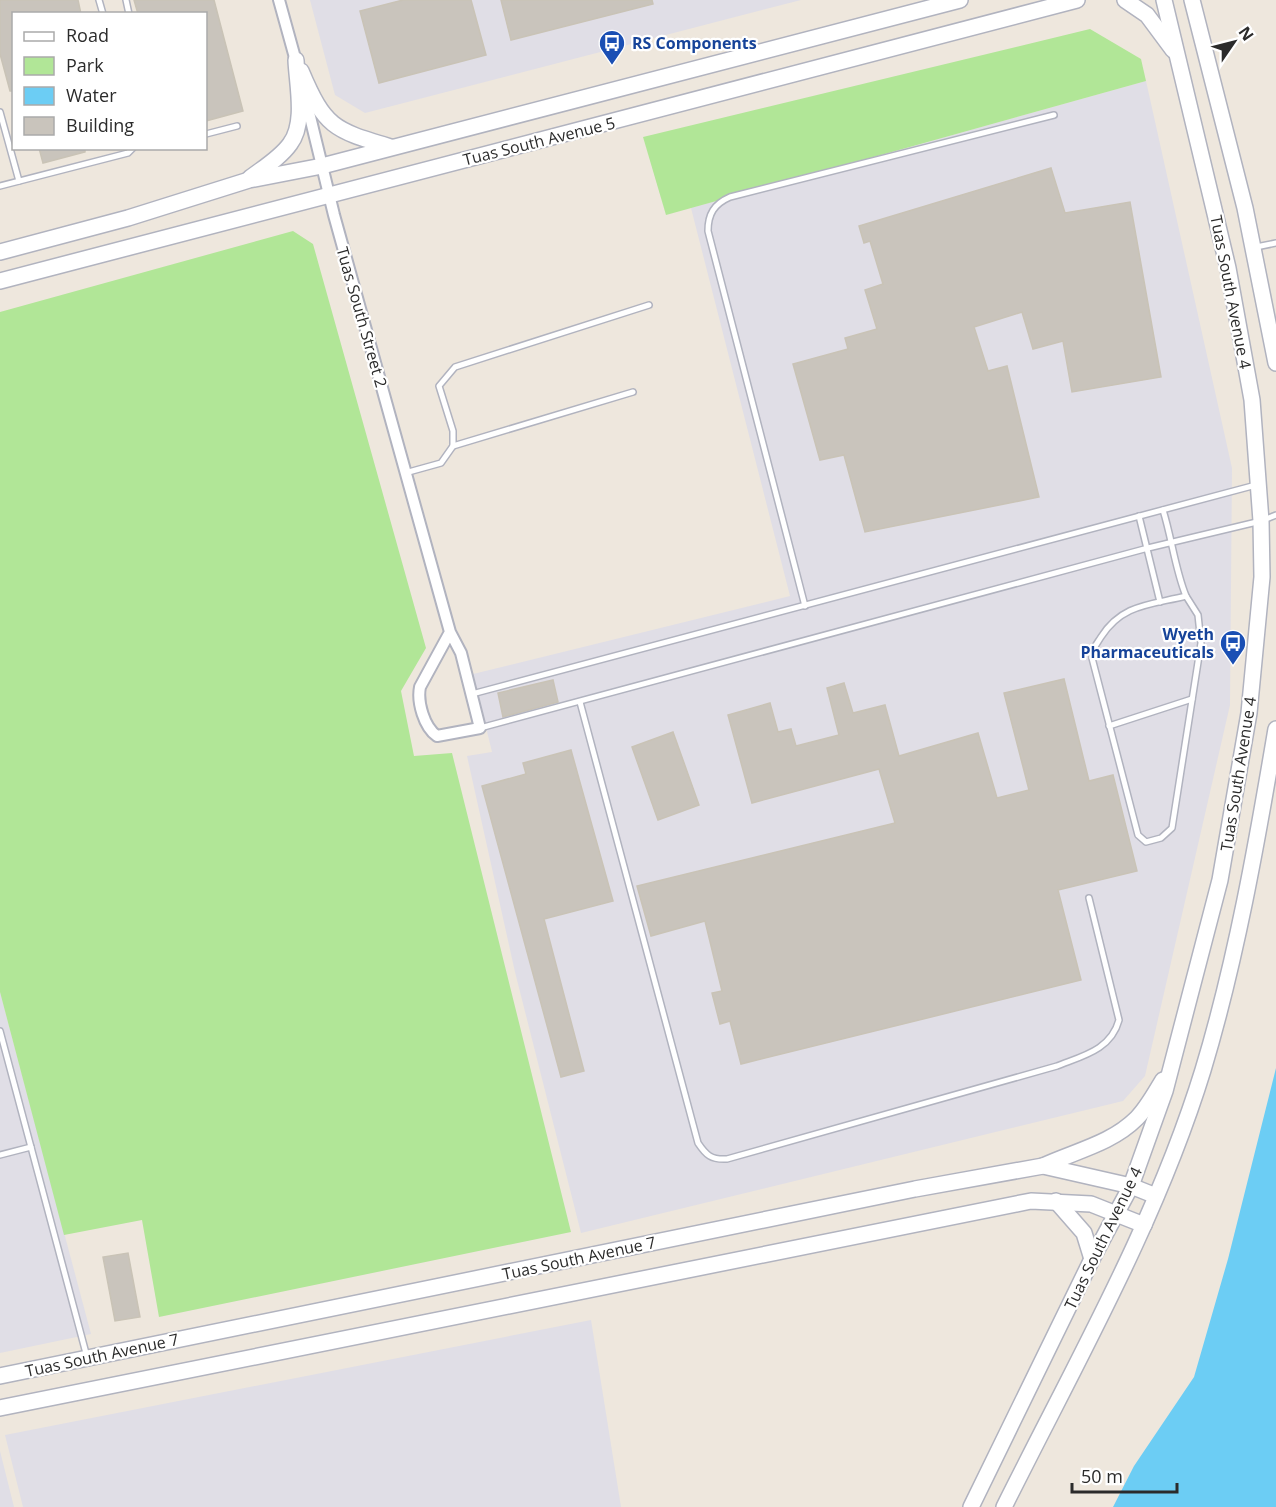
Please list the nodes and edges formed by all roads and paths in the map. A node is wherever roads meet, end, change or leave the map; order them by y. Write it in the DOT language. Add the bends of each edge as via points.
graph roads {
  1 [pos="279,0"];
  2 [pos="960,0"];
  3 [pos="1077,0"];
  4 [pos="1125,0"];
  5 [pos="1164,0"];
  6 [pos="1192,0"];
  7 [pos="1202,0"];
  8 [pos="1199,27"];
  9 [pos="1178,58"];
  10 [pos="296,60"];
  11 [pos="0,112"];
  12 [pos="1054,115"];
  13 [pos="237,126"];
  14 [pos="207,134"];
  15 [pos="392,147"];
  16 [pos="131,150"];
  17 [pos="322,166"];
  18 [pos="249,180"];
  19 [pos="19,181"];
  20 [pos="0,186"];
  21 [pos="328,195"];
  22 [pos="1276,243"];
  23 [pos="1254,248"];
  24 [pos="0,252"];
  25 [pos="0,281"];
  26 [pos="649,305"];
  27 [pos="1276,363"];
  28 [pos="633,392"];
  29 [pos="453,446"];
  30 [pos="405,472"];
  31 [pos="1259,484"];
  32 [pos="1163,510"];
  33 [pos="1276,515"];
  34 [pos="1139,516"];
  35 [pos="1261,521"];
  36 [pos="1173,542"];
  37 [pos="1148,548"];
  38 [pos="1186,596"];
  39 [pos="1160,602"];
  40 [pos="805,606"];
  41 [pos="450,632"];
  42 [pos="472,694"];
  43 [pos="1192,699"];
  44 [pos="580,702"];
  45 [pos="1109,726"];
  46 [pos="480,728"];
  47 [pos="1276,729"];
  48 [pos="1089,898"];
  49 [pos="0,1031"];
  50 [pos="1172,1068"];
  51 [pos="31,1147"];
  52 [pos="0,1155"];
  53 [pos="1042,1166"];
  54 [pos="1131,1186"];
  55 [pos="1156,1196"];
  56 [pos="1056,1201"];
  57 [pos="1118,1213"];
  58 [pos="1144,1225"];
  59 [pos="1092,1259"];
  60 [pos="87,1359"];
  61 [pos="0,1376"];
  62 [pos="0,1408"];
  63 [pos="971,1507"];
  64 [pos="1004,1507"];
  1 -- 10 [label="street, Tuas South Street 2"];
  2 -- 15 [label="street, Tuas South Avenue 5"];
  3 -- 21 [label="street, Tuas South Avenue 5"];
  4 -- 9 [label="street" via="1147,15"];
  5 -- 9 [label="street, Tuas South Avenue 4"];
  6 -- 8 [label="street, Tuas South Avenue 4"];
  7 -- 8 [label="street"];
  8 -- 23 [label="street, Tuas South Avenue 4"];
  9 -- 31 [label="street, Tuas South Avenue 4" via="1230,280 1252,400"];
  10 -- 15 [label="street" via="316,106 344,133"];
  10 -- 17 [label="street, Tuas South Street 2"];
  10 -- 18 [label="street" via="296,134 290,145"];
  11 -- 19 [label="lane"];
  12 -- 40 [label="lane" via="730,197 721,201 708,219"];
  13 -- 14 [label="lane"];
  15 -- 17 [label="street, Tuas South Avenue 5"];
  16 -- 19 [label="lane"];
  17 -- 18 [label="street, Tuas South Avenue 5"];
  17 -- 21 [label="street, Tuas South Street 2"];
  18 -- 24 [label="street, Tuas South Avenue 5"];
  19 -- 20 [label="lane"];
  21 -- 25 [label="street, Tuas South Avenue 5"];
  21 -- 30 [label="street, Tuas South Street 2"];
  22 -- 23 [label="lane"];
  23 -- 27 [label="street, Tuas South Avenue 4"];
  26 -- 29 [label="lane" via="454,367 439,386 453,431"];
  28 -- 29 [label="lane"];
  29 -- 30 [label="lane" via="441,463"];
  30 -- 41 [label="street, Tuas South Street 2"];
  31 -- 32 [label="lane"];
  31 -- 35 [label="street, Tuas South Avenue 4"];
  32 -- 34 [label="lane"];
  32 -- 36 [label="lane"];
  33 -- 35 [label="lane"];
  34 -- 37 [label="lane"];
  34 -- 40 [label="lane"];
  35 -- 36 [label="lane"];
  35 -- 50 [label="street, Tuas South Avenue 4" via="1262,577 1249,713 1234,812"];
  36 -- 37 [label="lane"];
  36 -- 38 [label="lane"];
  37 -- 39 [label="lane"];
  37 -- 44 [label="lane"];
  38 -- 39 [label="lane"];
  38 -- 43 [label="lane" via="1198,615 1201,643"];
  39 -- 45 [label="lane" via="1111,621 1092,650"];
  40 -- 42 [label="lane"];
  41 -- 42 [label="street, Tuas South Street 2" via="461,653"];
  41 -- 46 [label="street" via="420,687 418,696 426,723 437,736"];
  42 -- 46 [label="street, Tuas South Street 2"];
  43 -- 45 [label="lane"];
  43 -- 45 [label="lane" via="1172,828 1161,838 1146,842 1138,835"];
  44 -- 46 [label="lane"];
  44 -- 48 [label="lane" via="698,1143 715,1160 1045,1070 1097,1050 1116,1031 1119,1020"];
  47 -- 55 [label="street, Tuas South Avenue 4" via="1235,941 1203,1070"];
  49 -- 51 [label="lane"];
  50 -- 53 [label="street" via="1127,1127 1096,1145"];
  50 -- 54 [label="street, Tuas South Avenue 4"];
  51 -- 52 [label="lane"];
  51 -- 60 [label="lane"];
  53 -- 54 [label="street, Tuas South Avenue 7"];
  53 -- 60 [label="street, Tuas South Avenue 7"];
  54 -- 55 [label="street, Tuas South Avenue 7"];
  54 -- 57 [label="street, Tuas South Avenue 4"];
  55 -- 58 [label="street, Tuas South Avenue 4"];
  56 -- 57 [label="street, Tuas South Avenue 7" via="1091,1204"];
  56 -- 59 [label="street" via="1081,1228"];
  56 -- 62 [label="street, Tuas South Avenue 7" via="1031,1201"];
  57 -- 58 [label="street, Tuas South Avenue 7"];
  57 -- 59 [label="street, Tuas South Avenue 4"];
  58 -- 64 [label="street, Tuas South Avenue 4"];
  59 -- 63 [label="street, Tuas South Avenue 4"];
  60 -- 61 [label="street, Tuas South Avenue 7"];
}
